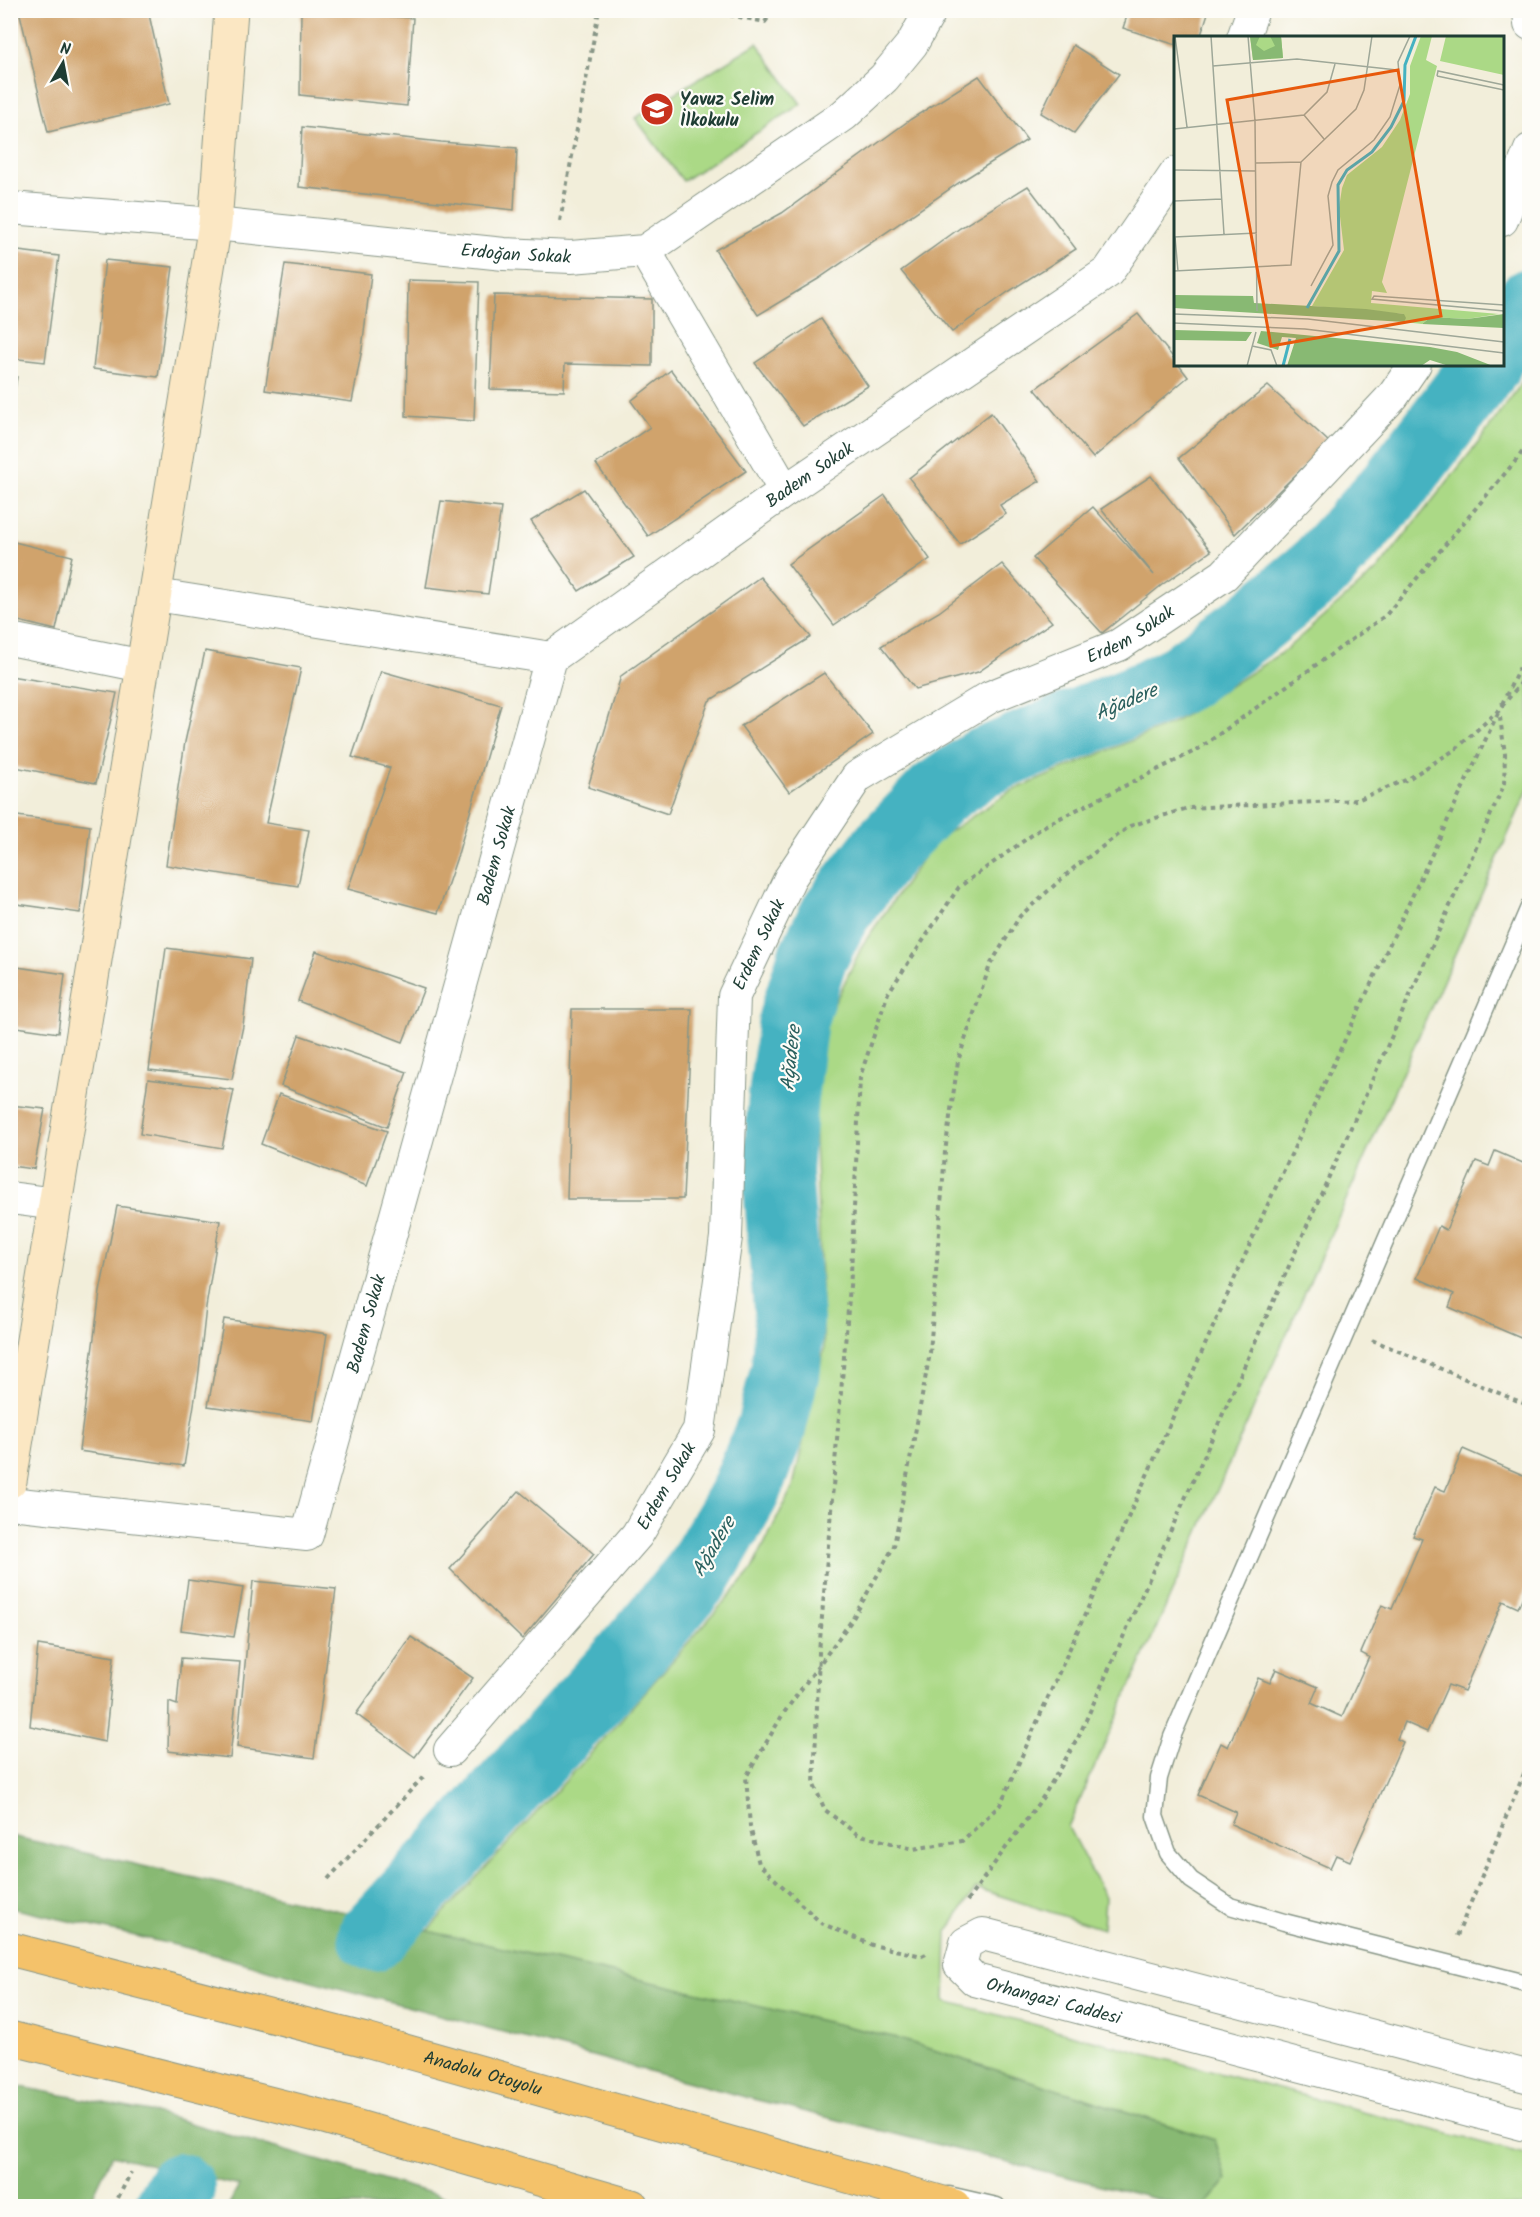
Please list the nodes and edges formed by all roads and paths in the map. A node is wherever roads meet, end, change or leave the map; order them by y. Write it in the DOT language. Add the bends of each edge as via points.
graph roads {
  1 [pos="231,10"];
  2 [pos="599,10"];
  3 [pos="703,10"];
  4 [pos="774,10"];
  5 [pos="931,10"];
  6 [pos="1253,10"];
  7 [pos="1528,10"];
  8 [pos="1530,24"];
  9 [pos="1244,36"];
  10 [pos="1530,150"];
  11 [pos="1174,176"];
  12 [pos="10,208"];
  13 [pos="1504,217"];
  14 [pos="215,224"];
  15 [pos="645,251"];
  16 [pos="558,257"];
  17 [pos="1414,366"];
  18 [pos="1530,441"];
  19 [pos="785,491"];
  20 [pos="156,595"];
  21 [pos="10,639"];
  22 [pos="1530,646"];
  23 [pos="551,658"];
  24 [pos="143,666"];
  25 [pos="1530,672"];
  26 [pos="1499,710"];
  27 [pos="1530,905"];
  28 [pos="10,1198"];
  29 [pos="56,1204"];
  30 [pos="1347,1330"];
  31 [pos="1530,1406"];
  32 [pos="10,1481"];
  33 [pos="10,1503"];
  34 [pos="819,1665"];
  35 [pos="450,1749"];
  36 [pos="1530,1759"];
  37 [pos="328,1879"];
  38 [pos="964,1905"];
  39 [pos="10,1949"];
  40 [pos="928,1953"];
  41 [pos="1446,1963"];
  42 [pos="1530,1984"];
  43 [pos="10,2038"];
  44 [pos="1530,2077"];
  45 [pos="668,2126"];
  46 [pos="1530,2126"];
  47 [pos="131,2172"];
  48 [pos="114,2206"];
  49 [pos="632,2206"];
  50 [pos="954,2206"];
  51 [pos="998,2206"];
  1 -- 14 [label="street"];
  2 -- 16 [label="path" via="558,234"];
  3 -- 4 [label="path" via="765,22"];
  5 -- 15 [label="street" via="912,44 884,78 844,115"];
  6 -- 9 [label="street"];
  7 -- 8 [label="street"];
  10 -- 13 [label="street"];
  11 -- 19 [label="street, Badem Sokak" via="1108,272"];
  12 -- 14 [label="street, Erdoğan Sokak"];
  14 -- 16 [label="street, Erdoğan Sokak"];
  14 -- 20 [label="street"];
  15 -- 16 [label="street, Erdoğan Sokak"];
  15 -- 19 [label="street"];
  17 -- 35 [label="street, Erdem Sokak" via="1393,396 1224,575 1119,645 990,697 857,777 790,878 734,996 726,1237 699,1430 637,1535"];
  18 -- 34 [label="path" via="1386,615 1197,750 1046,825 959,887 888,993 860,1077 851,1274"];
  19 -- 23 [label="street, Badem Sokak"];
  20 -- 23 [label="street"];
  20 -- 24 [label="street"];
  21 -- 24 [label="street"];
  22 -- 26 [label="path"];
  23 -- 33 [label="street, Badem Sokak" via="307,1535"];
  24 -- 29 [label="street"];
  25 -- 26 [label="path"];
  26 -- 34 [label="path" via="1456,749 1408,779 1357,800 1188,808 1130,826 1075,867 1020,916 990,965 958,1061 945,1152 930,1353 894,1546 852,1620"];
  26 -- 34 [label="path" via="1267,1206 1000,1805 962,1841 913,1849 857,1834 825,1810 814,1785"];
  26 -- 38 [label="path" via="1505,754 1504,785 1078,1738 1043,1797"];
  27 -- 30 [label="lane"];
  28 -- 29 [label="street"];
  29 -- 32 [label="street"];
  30 -- 31 [label="path"];
  30 -- 41 [label="lane" via="1172,1737 1159,1778 1155,1816 1168,1853 1191,1880 1230,1906"];
  34 -- 40 [label="path" via="783,1714 747,1778 750,1826 759,1864 821,1923 872,1945 922,1956"];
  35 -- 37 [label="path"];
  36 -- 41 [label="path"];
  39 -- 45 [label="highway, Anadolu Otoyolu" via="366,2040"];
  41 -- 42 [label="lane"];
  43 -- 49 [label="highway" via="324,2117"];
  44 -- 46 [label="street, Orhangazi Caddesi" via="982,1934 966,1943 960,1965 975,1980"];
  45 -- 50 [label="highway, Anadolu Otoyolu"];
  45 -- 51 [label="lane"];
  47 -- 48 [label="path"];
}
